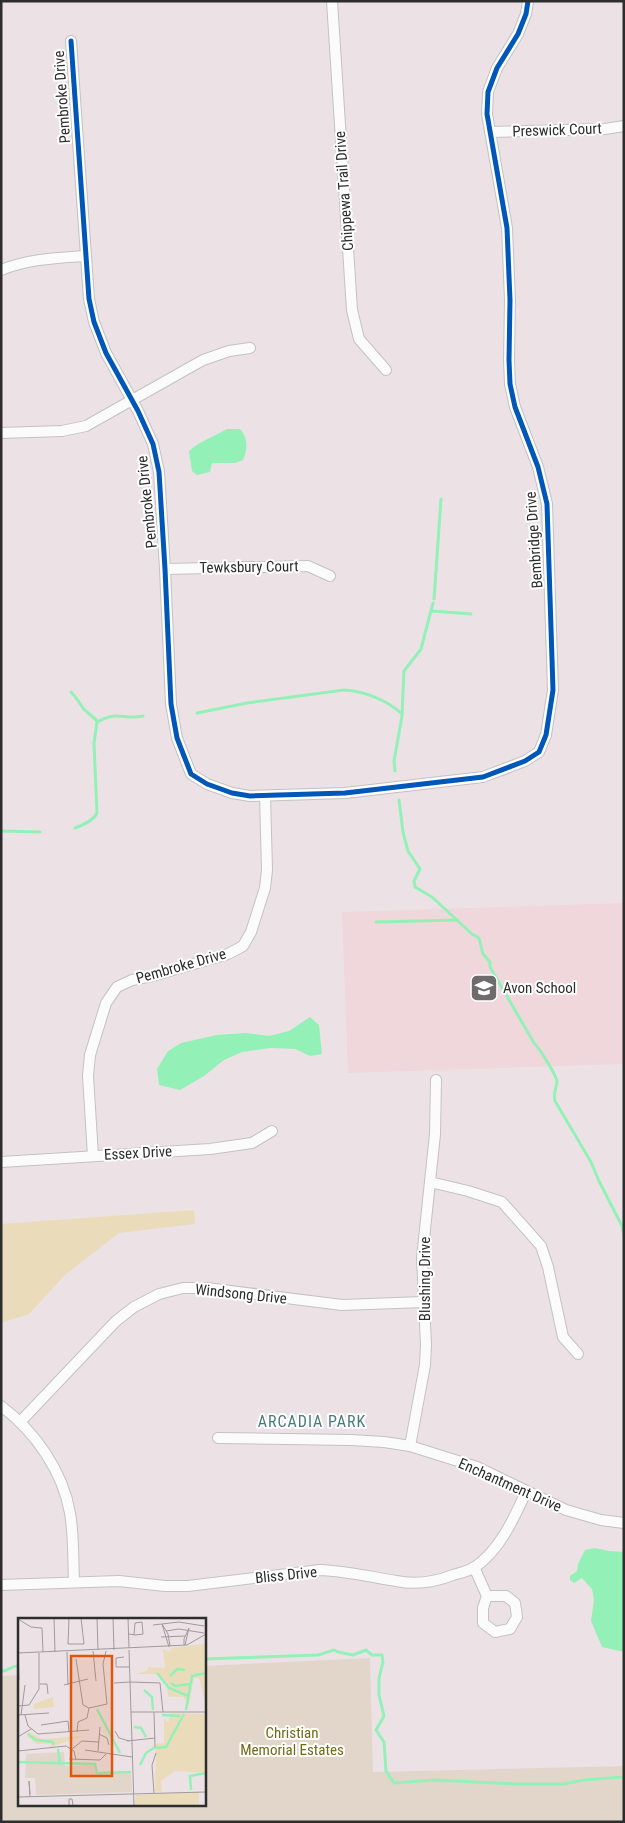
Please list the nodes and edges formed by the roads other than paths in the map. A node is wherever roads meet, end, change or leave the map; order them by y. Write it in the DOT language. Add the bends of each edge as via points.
graph roads {
  1 [pos="332,1"];
  2 [pos="528,1"];
  3 [pos="71,41"];
  4 [pos="624,126"];
  5 [pos="490,132"];
  6 [pos="85,256"];
  7 [pos="1,270"];
  8 [pos="250,348"];
  9 [pos="386,370"];
  10 [pos="132,400"];
  11 [pos="1,433"];
  12 [pos="166,569"];
  13 [pos="330,576"];
  14 [pos="266,796"];
  15 [pos="436,1080"];
  16 [pos="272,1131"];
  17 [pos="93,1156"];
  18 [pos="1,1162"];
  19 [pos="430,1182"];
  20 [pos="423,1302"];
  21 [pos="578,1354"];
  22 [pos="1,1406"];
  23 [pos="20,1422"];
  24 [pos="218,1438"];
  25 [pos="410,1446"];
  26 [pos="526,1492"];
  27 [pos="624,1523"];
  28 [pos="474,1567"];
  29 [pos="74,1582"];
  30 [pos="1,1585"];
  31 [pos="488,1596"];
  1 -- 9 [label="street, Chippewa Trail Drive" via="352,310 359,340"];
  2 -- 5 [label="street, Bembridge Drive" via="518,34 497,68 488,92"];
  3 -- 6 [label="street, Pembroke Drive"];
  4 -- 5 [label="street, Preswick Court"];
  5 -- 14 [label="street, Bembridge Drive" via="506,228 510,384 515,407 537,462 547,504 553,690 546,735 540,752 483,777 345,793"];
  6 -- 7 [label="street" via="41,258"];
  6 -- 10 [label="street, Pembroke Drive" via="94,322 106,353"];
  8 -- 10 [label="street" via="228,351 203,360"];
  10 -- 11 [label="street" via="86,426 62,431"];
  10 -- 12 [label="street, Pembroke Drive" via="154,444"];
  12 -- 13 [label="street, Tewksbury Court" via="308,566"];
  12 -- 14 [label="street, Pembroke Drive" via="171,704 183,757 191,774 207,784 232,793"];
  14 -- 17 [label="street, Pembroke Drive" via="267,870 251,932 243,946 228,954 132,980 117,987 106,1003 90,1055 88,1076"];
  15 -- 19 [label="street, Blushing Drive"];
  16 -- 17 [label="street, Essex Drive" via="252,1143 210,1149"];
  17 -- 18 [label="street, Essex Drive"];
  19 -- 20 [label="street, Blushing Drive" via="422,1258"];
  19 -- 21 [label="street" via="502,1202 541,1246 564,1337"];
  20 -- 23 [label="street, Windsong Drive" via="342,1305 207,1288 183,1288 159,1294 116,1321"];
  20 -- 25 [label="street, Blushing Drive" via="425,1365"];
  22 -- 23 [label="street"];
  23 -- 29 [label="street" via="40,1446 61,1483 70,1512"];
  24 -- 25 [label="street, Enchantment Drive" via="351,1440"];
  25 -- 26 [label="street, Enchantment Drive" via="477,1467"];
  26 -- 27 [label="street, Enchantment Drive" via="566,1510"];
  26 -- 28 [label="street, Bliss Drive" via="510,1525 492,1550"];
  28 -- 29 [label="street, Bliss Drive" via="441,1580 417,1583 320,1570 188,1586 119,1581"];
  28 -- 31 [label="street"];
  29 -- 30 [label="street, Bliss Drive"];
}
